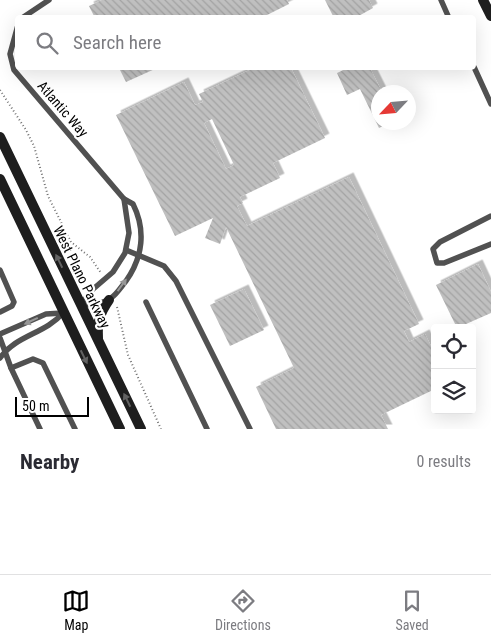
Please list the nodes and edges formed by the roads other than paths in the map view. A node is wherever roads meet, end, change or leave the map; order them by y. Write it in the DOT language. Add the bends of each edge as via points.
graph roads {
  1 [pos="49,0"];
  2 [pos="441,0"];
  3 [pos="483,0"];
  4 [pos="26,15"];
  5 [pos="448,15"];
  6 [pos="491,16"];
  7 [pos="15,32"];
  8 [pos="475,70"];
  9 [pos="491,104"];
  10 [pos="0,137"];
  11 [pos="0,179"];
  12 [pos="124,199"];
  13 [pos="491,216"];
  14 [pos="491,244"];
  15 [pos="126,250"];
  16 [pos="140,256"];
  17 [pos="0,270"];
  18 [pos="112,301"];
  19 [pos="146,302"];
  20 [pos="81,305"];
  21 [pos="0,312"];
  22 [pos="63,313"];
  23 [pos="0,334"];
  24 [pos="0,338"];
  25 [pos="99,344"];
  26 [pos="5,350"];
  27 [pos="0,358"];
  28 [pos="12,368"];
  29 [pos="40,429"];
  30 [pos="75,429"];
  31 [pos="120,429"];
  32 [pos="141,429"];
  33 [pos="207,429"];
  34 [pos="250,429"];
  1 -- 4 [label="lane"];
  2 -- 5 [label="lane"];
  3 -- 6 [label="main road"];
  7 -- 12 [label="lane, Atlantic Way" via="10,54 14,70"];
  8 -- 9 [label="lane"];
  20 -- 10 [label="main road, West Plano Parkway, one-way"];
  11 -- 22 [label="main road"];
  12 -- 15 [label="lane" via="129,233"];
  12 -- 16 [label="lane, Atlantic Way" via="133,204 138,214"];
  13 -- 14 [label="lane" via="440,242 433,249 434,257 437,263 444,263"];
  15 -- 16 [label="lane"];
  15 -- 20 [label="lane" via="113,272 92,290"];
  18 -- 16 [label="lane, one-way"];
  16 -- 34 [label="lane" via="164,266 176,281"];
  17 -- 21 [label="lane" via="14,302"];
  18 -- 20 [label="lane"];
  18 -- 25 [label="main road" via="101,311 97,324"];
  19 -- 33 [label="lane"];
  20 -- 22 [label="main road"];
  20 -- 25 [label="main road, West Plano Parkway"];
  22 -- 23 [label="lane, one-way" via="46,314"];
  22 -- 26 [label="lane" via="51,326"];
  22 -- 31 [label="main road, one-way"];
  24 -- 26 [label="lane"];
  32 -- 25 [label="main road, West Plano Parkway, one-way"];
  26 -- 27 [label="lane"];
  26 -- 28 [label="lane"];
  28 -- 29 [label="lane"];
  28 -- 30 [label="lane" via="33,359 43,363"];
}
